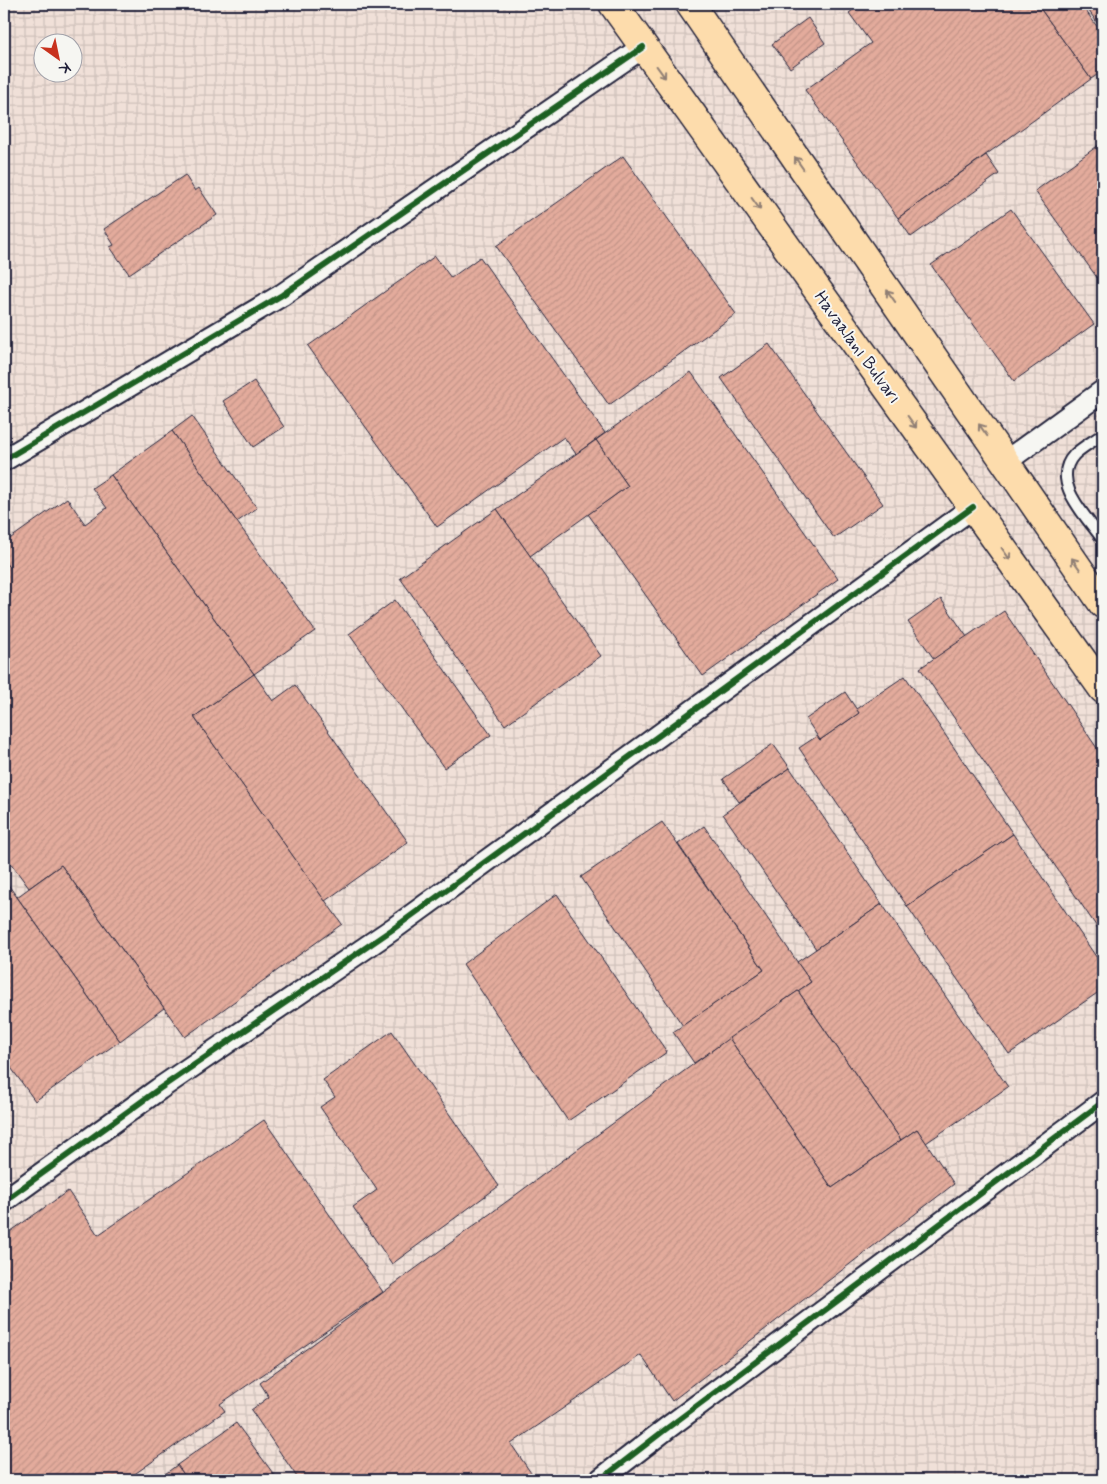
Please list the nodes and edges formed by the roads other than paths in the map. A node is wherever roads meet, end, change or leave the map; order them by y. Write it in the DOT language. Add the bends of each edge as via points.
graph roads {
  1 [pos="613,4"];
  2 [pos="690,4"];
  3 [pos="643,47"];
  4 [pos="1103,390"];
  5 [pos="1103,434"];
  6 [pos="4,460"];
  7 [pos="1005,462"];
  8 [pos="973,507"];
  9 [pos="1103,540"];
  10 [pos="1103,604"];
  11 [pos="1103,689"];
  12 [pos="1103,1102"];
  13 [pos="4,1201"];
  14 [pos="600,1480"];
  1 -- 3 [label="main road, Havaalanı Bulvarı"];
  7 -- 2 [label="main road, one-way"];
  3 -- 6 [label="street" via="282,295"];
  3 -- 8 [label="main road, Havaalanı Bulvarı, one-way"];
  4 -- 7 [label="street"];
  5 -- 9 [label="lane" via="1074,455 1066,476 1070,494"];
  10 -- 7 [label="main road, one-way"];
  8 -- 11 [label="main road, Havaalanı Bulvarı, one-way"];
  8 -- 13 [label="street" via="393,929 159,1089"];
  12 -- 14 [label="street"];
}
